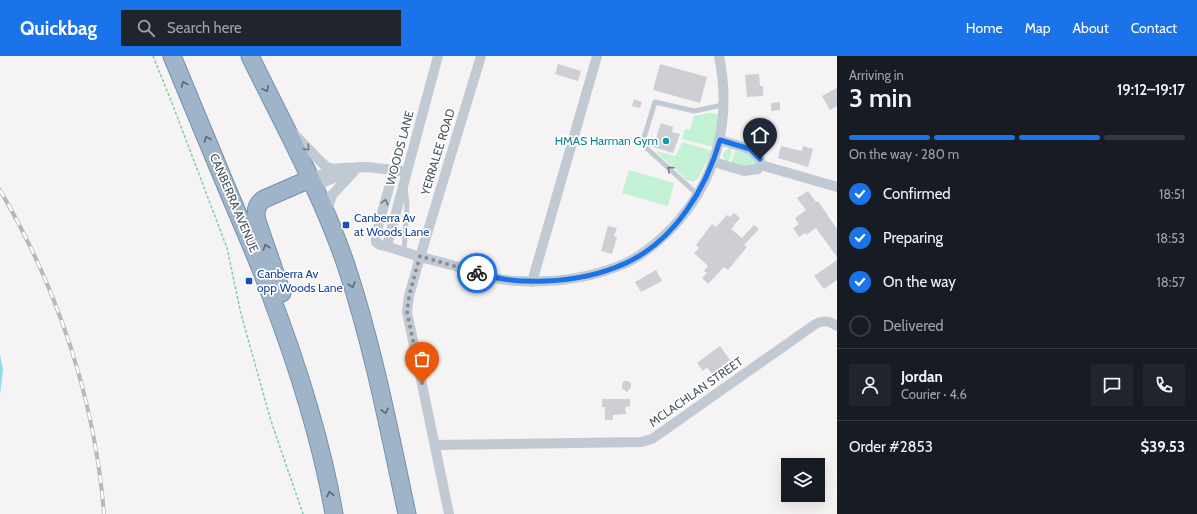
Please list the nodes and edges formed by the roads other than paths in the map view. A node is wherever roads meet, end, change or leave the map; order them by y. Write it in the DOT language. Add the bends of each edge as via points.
graph roads {
  1 [pos="172,56"];
  2 [pos="250,56"];
  3 [pos="438,56"];
  4 [pos="481,56"];
  5 [pos="597,56"];
  6 [pos="719,56"];
  7 [pos="723,105"];
  8 [pos="282,122"];
  9 [pos="720,140"];
  10 [pos="714,162"];
  11 [pos="761,165"];
  12 [pos="356,167"];
  13 [pos="334,169"];
  14 [pos="394,170"];
  15 [pos="407,172"];
  16 [pos="312,183"];
  17 [pos="404,183"];
  18 [pos="836,184"];
  19 [pos="697,194"];
  20 [pos="232,200"];
  21 [pos="256,208"];
  22 [pos="326,214"];
  23 [pos="387,246"];
  24 [pos="404,251"];
  25 [pos="420,256"];
  26 [pos="532,282"];
  27 [pos="837,326"];
  28 [pos="435,444"];
  29 [pos="326,474"];
  30 [pos="334,514"];
  31 [pos="408,514"];
  32 [pos="449,514"];
  20 -- 1 [label="highway, CANBERRA AVENUE, one-way"];
  2 -- 8 [label="highway, one-way"];
  3 -- 15 [label="street, WOODS LANE"];
  4 -- 25 [label="street, YERRALEE ROAD"];
  5 -- 26 [label="street"];
  6 -- 7 [label="street"];
  7 -- 9 [label="street"];
  19 -- 7 [label="lane, one-way" via="642,144 654,102 694,112"];
  8 -- 13 [label="street, one-way" via="322,163"];
  8 -- 16 [label="highway"];
  9 -- 10 [label="street"];
  9 -- 11 [label="street" via="750,149 760,159"];
  10 -- 11 [label="street" via="744,171 758,169"];
  10 -- 19 [label="street"];
  11 -- 18 [label="street"];
  12 -- 13 [label="street"];
  12 -- 14 [label="street"];
  12 -- 16 [label="street" via="340,176"];
  12 -- 22 [label="street" via="334,193"];
  13 -- 16 [label="street"];
  14 -- 15 [label="street"];
  23 -- 14 [label="street, one-way" via="378,244 376,237"];
  15 -- 17 [label="street, WOODS LANE"];
  16 -- 21 [label="highway" via="270,205"];
  16 -- 22 [label="highway"];
  17 -- 23 [label="street, WOODS LANE"];
  17 -- 24 [label="lane" via="407,204"];
  19 -- 26 [label="street" via="688,209 660,240 626,263 561,281"];
  20 -- 21 [label="highway" via="243,206"];
  20 -- 29 [label="highway, CANBERRA AVENUE" via="290,348"];
  29 -- 21 [label="highway, one-way" via="320,429 305,366 257,221"];
  22 -- 31 [label="highway, one-way" via="346,264 376,369"];
  23 -- 24 [label="street"];
  24 -- 25 [label="street"];
  25 -- 26 [label="street" via="490,277"];
  25 -- 28 [label="street, YERRALEE ROAD" via="407,312"];
  27 -- 28 [label="street, MCLACHLAN STREET" via="824,321 814,325 652,439 641,442"];
  28 -- 32 [label="street, YERRALEE ROAD"];
  30 -- 29 [label="highway, CANBERRA AVENUE, one-way"];
}
